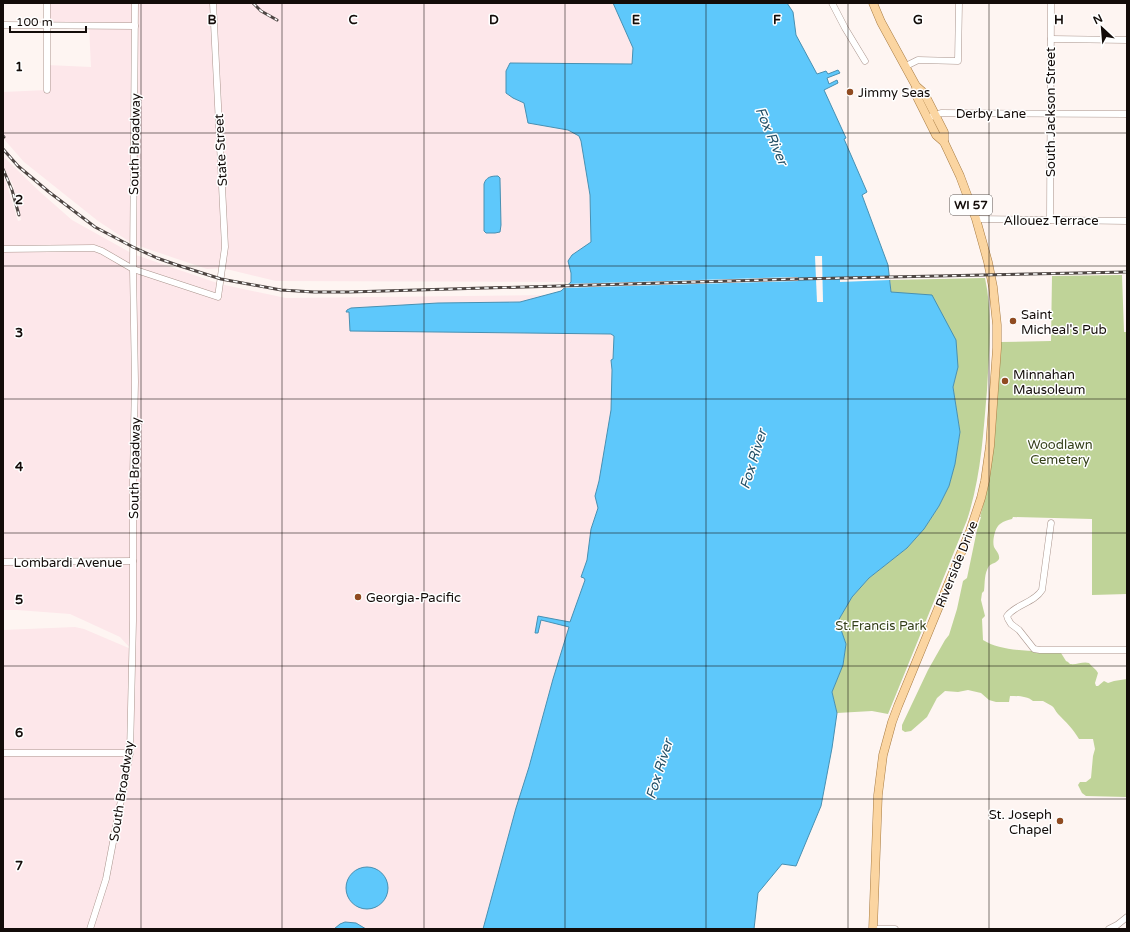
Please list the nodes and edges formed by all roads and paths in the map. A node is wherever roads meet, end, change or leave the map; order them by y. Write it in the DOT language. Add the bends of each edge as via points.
graph roads {
  1 [pos="47,3"];
  2 [pos="135,3"];
  3 [pos="213,3"];
  4 [pos="832,3"];
  5 [pos="873,3"];
  6 [pos="959,3"];
  7 [pos="1051,3"];
  8 [pos="3,25"];
  9 [pos="47,25"];
  10 [pos="135,26"];
  11 [pos="1051,39"];
  12 [pos="1127,40"];
  13 [pos="865,61"];
  14 [pos="906,66"];
  15 [pos="47,90"];
  16 [pos="1050,113"];
  17 [pos="1127,114"];
  18 [pos="932,117"];
  19 [pos="976,220"];
  20 [pos="1050,220"];
  21 [pos="1127,221"];
  22 [pos="3,248"];
  23 [pos="133,269"];
  24 [pos="1051,523"];
  25 [pos="133,561"];
  26 [pos="3,562"];
  27 [pos="1127,650"];
  28 [pos="3,753"];
  29 [pos="130,753"];
  30 [pos="1127,917"];
  31 [pos="90,929"];
  32 [pos="873,929"];
  33 [pos="895,929"];
  34 [pos="1109,929"];
  1 -- 9 [label="street"];
  2 -- 10 [label="street, South Broadway"];
  3 -- 23 [label="street, State Street" via="225,247 218,298"];
  4 -- 13 [label="street"];
  5 -- 14 [label="main road, WI 57"];
  6 -- 14 [label="street" via="958,61 918,60"];
  7 -- 11 [label="street, South Jackson Street"];
  8 -- 9 [label="street"];
  9 -- 10 [label="street"];
  9 -- 15 [label="street"];
  10 -- 23 [label="street, South Broadway"];
  11 -- 12 [label="street"];
  11 -- 16 [label="street, South Jackson Street"];
  14 -- 18 [label="main road, WI 57" via="916,86 924,93"];
  16 -- 17 [label="street, Derby Lane"];
  16 -- 18 [label="street, Derby Lane" via="942,113"];
  16 -- 20 [label="street, South Jackson Street"];
  18 -- 19 [label="main road, WI 57" via="944,132 944,142"];
  19 -- 20 [label="street, Allouez Terrace"];
  19 -- 32 [label="main road, Riverside Drive / WI 57" via="988,260 997,325 990,446 981,498 970,531 887,738 878,795"];
  20 -- 21 [label="street, Allouez Terrace"];
  22 -- 23 [label="street" via="94,248 102,250"];
  23 -- 25 [label="street, South Broadway"];
  24 -- 27 [label="street" via="1042,590 1036,598 1011,612 1007,616 1008,619 1034,649"];
  25 -- 26 [label="street, Lombardi Avenue"];
  25 -- 29 [label="street, South Broadway"];
  28 -- 29 [label="street"];
  29 -- 31 [label="street, South Broadway" via="106,880"];
  30 -- 34 [label="street"];
  32 -- 33 [label="street"];
}
